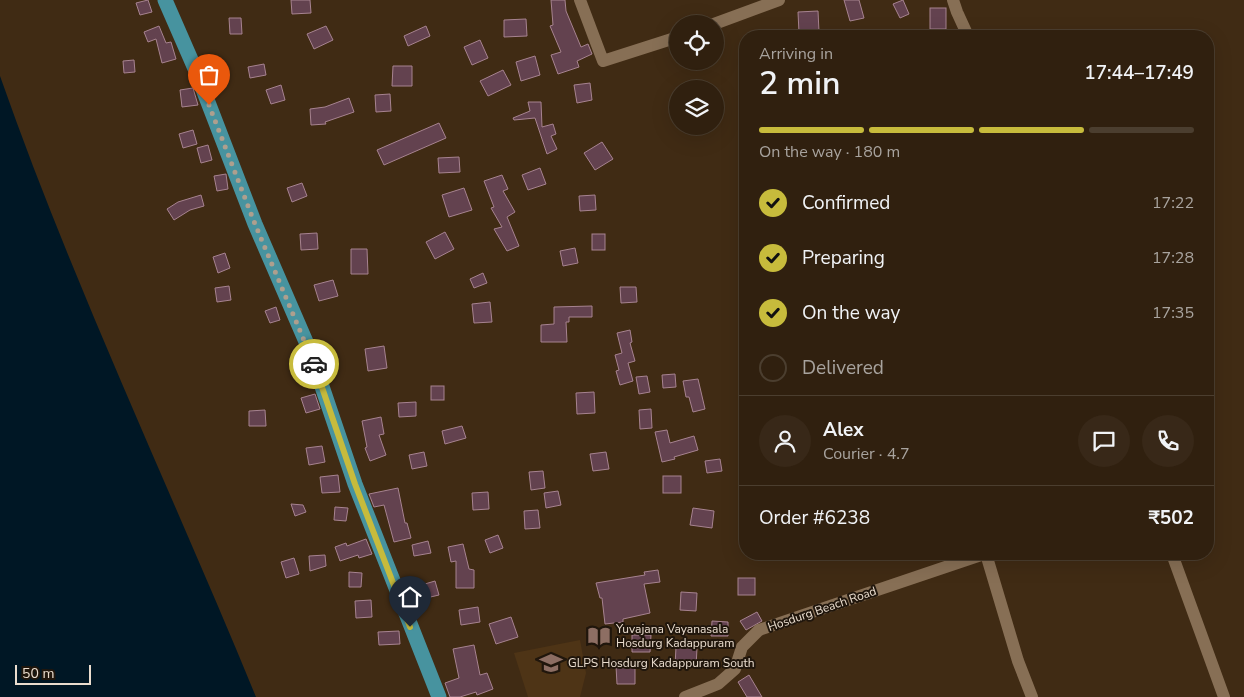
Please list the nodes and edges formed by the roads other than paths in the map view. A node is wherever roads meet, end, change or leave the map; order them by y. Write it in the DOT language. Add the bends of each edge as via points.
graph roads {
  1 [pos="165,0"];
  2 [pos="580,0"];
  3 [pos="779,0"];
  4 [pos="953,0"];
  5 [pos="724,20"];
  6 [pos="965,30"];
  7 [pos="669,40"];
  8 [pos="967,560"];
  9 [pos="987,560"];
  10 [pos="1174,560"];
  11 [pos="439,697"];
  12 [pos="684,697"];
  13 [pos="1032,697"];
  14 [pos="1224,697"];
  1 -- 11 [label="main road" via="310,351 355,484"];
  2 -- 7 [label="street" via="604,61"];
  3 -- 5 [label="street"];
  4 -- 6 [label="street"];
  8 -- 12 [label="street, Hosdurg Beach Road" via="759,630 742,647 735,669 718,684"];
  9 -- 13 [label="street"];
  10 -- 14 [label="street"];
}
